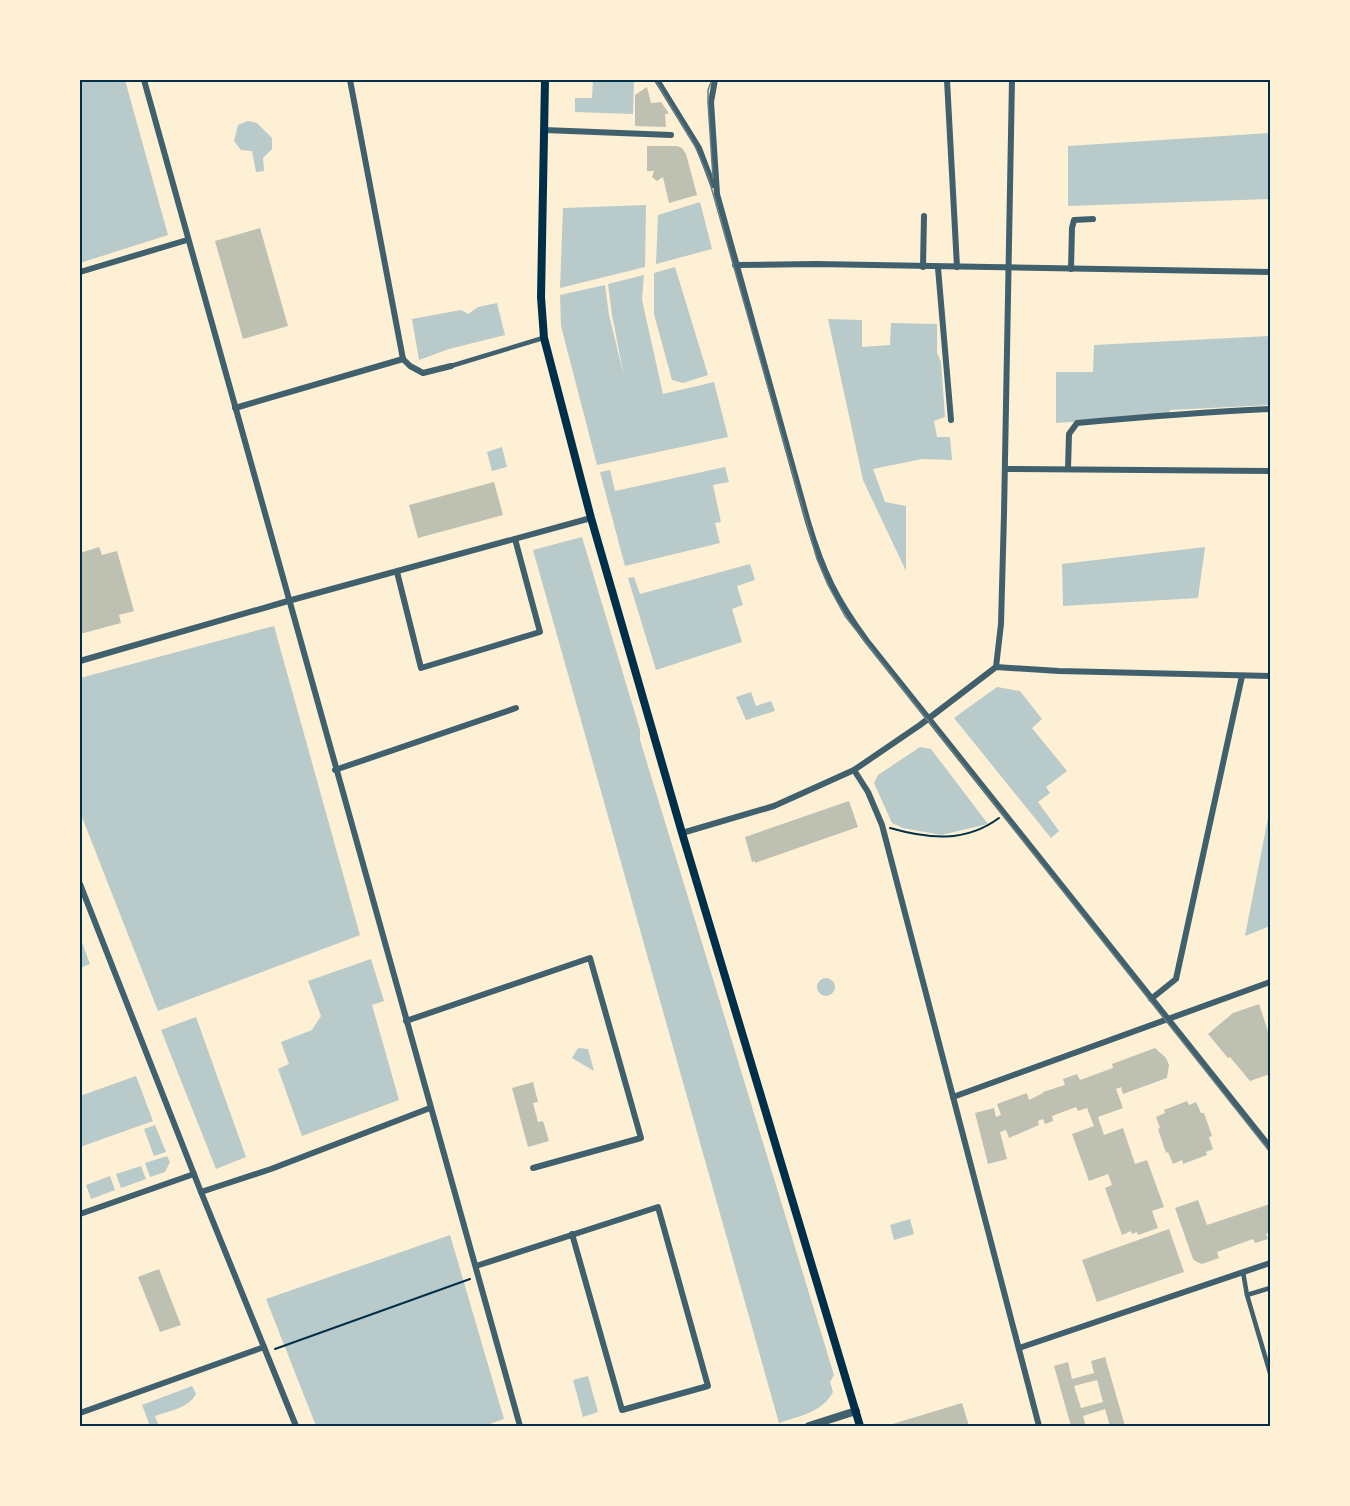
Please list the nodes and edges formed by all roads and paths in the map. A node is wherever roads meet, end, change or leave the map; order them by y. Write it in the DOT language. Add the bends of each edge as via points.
graph roads {
  1 [pos="144,80"];
  2 [pos="350,80"];
  3 [pos="545,80"];
  4 [pos="657,80"];
  5 [pos="715,80"];
  6 [pos="947,80"];
  7 [pos="1012,80"];
  8 [pos="544,130"];
  9 [pos="671,135"];
  10 [pos="717,194"];
  11 [pos="924,216"];
  12 [pos="1093,219"];
  13 [pos="187,240"];
  14 [pos="735,265"];
  15 [pos="923,267"];
  16 [pos="957,267"];
  17 [pos="938,268"];
  18 [pos="1008,268"];
  19 [pos="1071,269"];
  20 [pos="80,272"];
  21 [pos="1270,273"];
  22 [pos="544,338"];
  23 [pos="403,359"];
  24 [pos="451,366"];
  25 [pos="235,408"];
  26 [pos="1270,409"];
  27 [pos="951,420"];
  28 [pos="1005,469"];
  29 [pos="1068,470"];
  30 [pos="1270,471"];
  31 [pos="591,518"];
  32 [pos="515,539"];
  33 [pos="397,572"];
  34 [pos="288,601"];
  35 [pos="80,661"];
  36 [pos="996,667"];
  37 [pos="1242,676"];
  38 [pos="1270,676"];
  39 [pos="516,708"];
  40 [pos="929,718"];
  41 [pos="335,770"];
  42 [pos="854,770"];
  43 [pos="1004,814"];
  44 [pos="882,825"];
  45 [pos="682,833"];
  46 [pos="80,884"];
  47 [pos="1270,982"];
  48 [pos="1152,999"];
  49 [pos="1168,1019"];
  50 [pos="406,1021"];
  51 [pos="953,1097"];
  52 [pos="430,1108"];
  53 [pos="1270,1147"];
  54 [pos="533,1168"];
  55 [pos="194,1174"];
  56 [pos="201,1192"];
  57 [pos="80,1214"];
  58 [pos="572,1234"];
  59 [pos="1270,1263"];
  60 [pos="476,1266"];
  61 [pos="1244,1272"];
  62 [pos="478,1276"];
  63 [pos="1270,1288"];
  64 [pos="1247,1295"];
  65 [pos="1019,1348"];
  66 [pos="265,1349"];
  67 [pos="1270,1373"];
  68 [pos="856,1411"];
  69 [pos="80,1413"];
  70 [pos="296,1426"];
  71 [pos="520,1426"];
  72 [pos="808,1426"];
  73 [pos="860,1426"];
  74 [pos="1039,1426"];
  1 -- 13 [label="street"];
  2 -- 23 [label="street"];
  3 -- 8 [label="main road"];
  4 -- 10 [label="street" via="699,148"];
  5 -- 10 [label="street" via="711,102"];
  6 -- 16 [label="street"];
  7 -- 18 [label="street"];
  8 -- 9 [label="street"];
  8 -- 22 [label="main road"];
  10 -- 14 [label="street"];
  11 -- 15 [label="street"];
  12 -- 19 [label="street" via="1074,220"];
  13 -- 20 [label="street"];
  13 -- 25 [label="street"];
  14 -- 15 [label="street"];
  14 -- 40 [label="street" via="819,559 848,615"];
  15 -- 17 [label="street"];
  16 -- 17 [label="street"];
  16 -- 18 [label="street"];
  17 -- 27 [label="street"];
  18 -- 19 [label="street"];
  18 -- 28 [label="street"];
  19 -- 21 [label="street"];
  22 -- 24 [label="street"];
  22 -- 31 [label="main road"];
  23 -- 24 [label="street" via="423,373"];
  23 -- 25 [label="street"];
  25 -- 34 [label="street"];
  26 -- 29 [label="street" via="1077,423 1069,434"];
  28 -- 29 [label="street"];
  28 -- 36 [label="street"];
  29 -- 30 [label="street"];
  31 -- 32 [label="street"];
  31 -- 45 [label="main road"];
  32 -- 33 [label="street"];
  32 -- 33 [label="street" via="540,632 421,668"];
  33 -- 34 [label="street"];
  34 -- 35 [label="street"];
  34 -- 41 [label="street"];
  36 -- 37 [label="street"];
  36 -- 40 [label="street"];
  37 -- 38 [label="street"];
  37 -- 48 [label="street" via="1176,979"];
  39 -- 41 [label="street"];
  40 -- 42 [label="street"];
  40 -- 43 [label="street"];
  41 -- 50 [label="street"];
  42 -- 44 [label="street"];
  42 -- 45 [label="street" via="774,806"];
  43 -- 44 [label="path" via="966,835 942,838"];
  43 -- 48 [label="street"];
  44 -- 51 [label="street"];
  45 -- 68 [label="main road"];
  46 -- 55 [label="street"];
  47 -- 49 [label="street"];
  48 -- 49 [label="street"];
  49 -- 51 [label="street"];
  49 -- 53 [label="street"];
  50 -- 52 [label="street"];
  50 -- 54 [label="street" via="590,958 641,1138"];
  51 -- 65 [label="street"];
  52 -- 56 [label="street"];
  52 -- 60 [label="street"];
  55 -- 56 [label="street"];
  55 -- 57 [label="street"];
  56 -- 66 [label="street"];
  58 -- 58 [label="street" via="658,1207 708,1386 622,1410"];
  58 -- 60 [label="street"];
  59 -- 61 [label="street"];
  60 -- 62 [label="street"];
  61 -- 64 [label="street"];
  61 -- 65 [label="street"];
  62 -- 66 [label="path"];
  62 -- 71 [label="street"];
  63 -- 64 [label="street"];
  64 -- 67 [label="street"];
  65 -- 74 [label="street"];
  66 -- 69 [label="street"];
  66 -- 70 [label="street"];
  68 -- 72 [label="street"];
  68 -- 73 [label="main road"];
}
